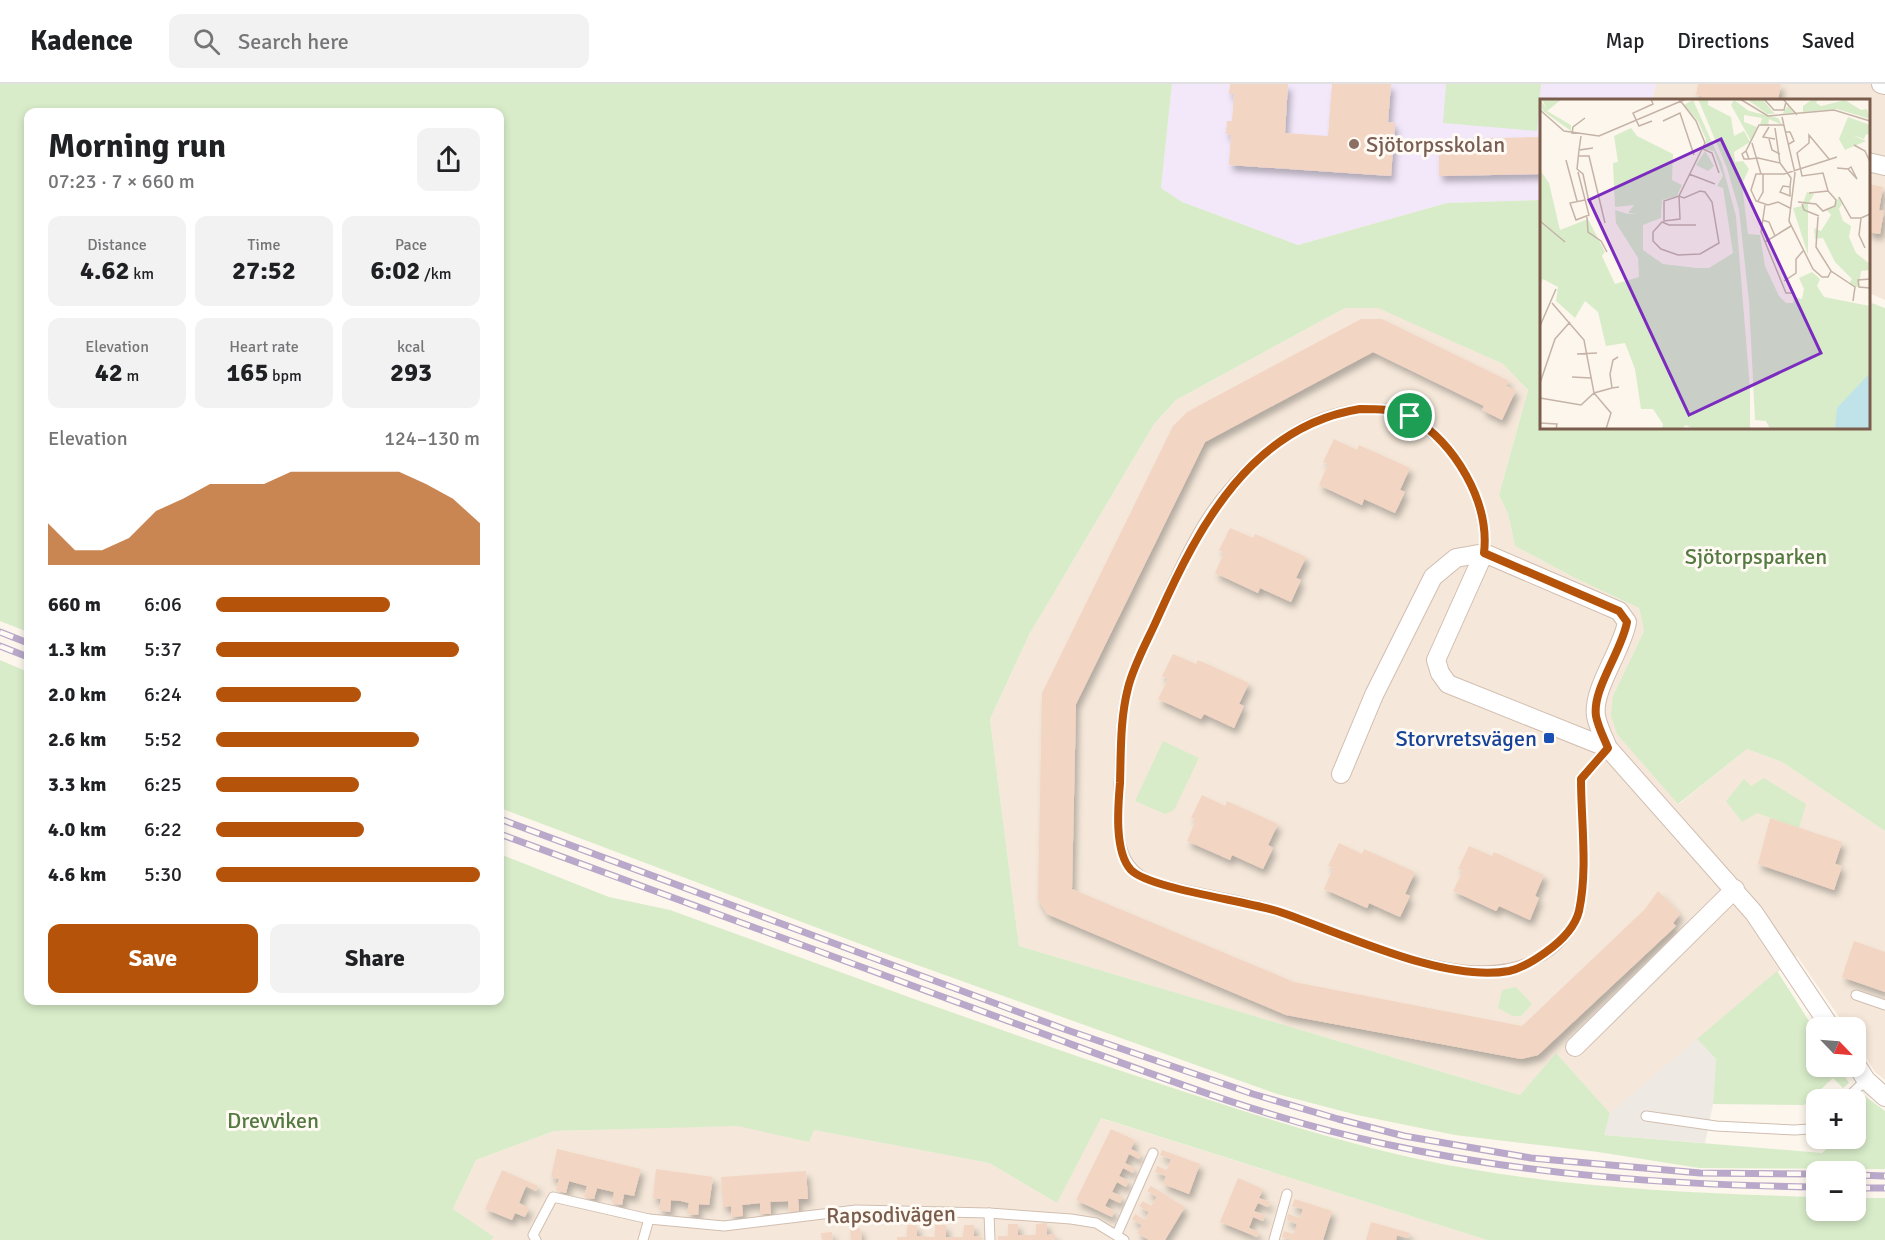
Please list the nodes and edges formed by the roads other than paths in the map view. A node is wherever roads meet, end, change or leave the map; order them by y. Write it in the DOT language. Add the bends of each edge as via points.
graph roads {
  1 [pos="1870,162"];
  2 [pos="1885,166"];
  3 [pos="1484,553"];
  4 [pos="1608,748"];
  5 [pos="1341,774"];
  6 [pos="1735,889"];
  7 [pos="1856,995"];
  8 [pos="1885,1005"];
  9 [pos="1824,1017"];
  10 [pos="1575,1047"];
  11 [pos="1864,1077"];
  12 [pos="1866,1080"];
  13 [pos="1857,1089"];
  14 [pos="1885,1097"];
  15 [pos="1646,1116"];
  16 [pos="1806,1129"];
  17 [pos="1153,1153"];
  18 [pos="1287,1194"];
  19 [pos="990,1213"];
  20 [pos="649,1219"];
  21 [pos="1121,1237"];
  22 [pos="536,1240"];
  23 [pos="643,1240"];
  24 [pos="990,1240"];
  25 [pos="1274,1240"];
  1 -- 2 [label="street"];
  3 -- 4 [label="street" via="1619,611 1627,622 1596,703 1596,718"];
  3 -- 4 [label="street" via="1436,660 1440,674 1448,684"];
  3 -- 4 [label="lane" via="1482,509 1469,482 1438,439 1410,416 1377,409 1337,413 1314,421 1266,451 1203,524 1132,675 1123,719 1118,820 1131,870 1151,881 1281,912 1347,939 1405,956 1457,969 1509,971 1535,960 1572,927 1582,888 1581,779"];
  3 -- 5 [label="street" via="1456,558 1433,577 1374,695"];
  4 -- 6 [label="street"];
  6 -- 9 [label="street"];
  6 -- 10 [label="street"];
  7 -- 8 [label="lane"];
  11 -- 12 [label="street"];
  12 -- 13 [label="lane"];
  12 -- 14 [label="street"];
  15 -- 16 [label="lane" via="1716,1126"];
  17 -- 21 [label="lane"];
  18 -- 25 [label="lane"];
  19 -- 20 [label="lane, Rapsodivägen" via="855,1210 724,1226"];
  19 -- 21 [label="lane, Rapsodivägen" via="1096,1223"];
  19 -- 24 [label="lane, Rapsodivägen"];
  20 -- 22 [label="lane, Rapsodivägen" via="553,1197 533,1235"];
  20 -- 23 [label="lane"];
}
